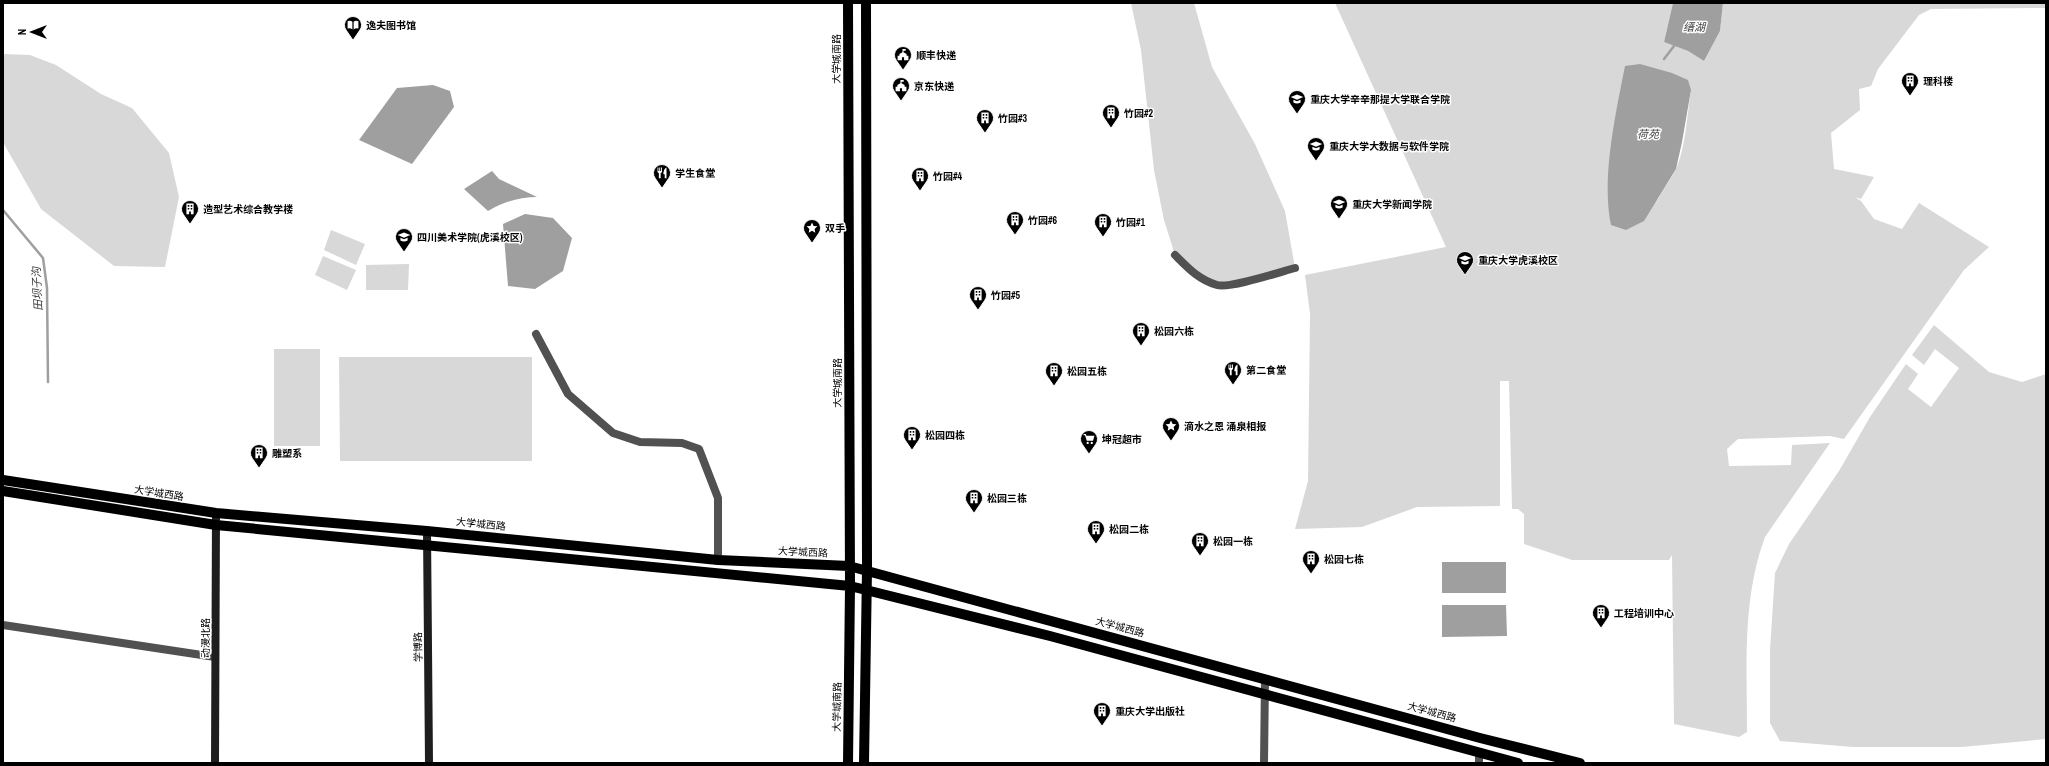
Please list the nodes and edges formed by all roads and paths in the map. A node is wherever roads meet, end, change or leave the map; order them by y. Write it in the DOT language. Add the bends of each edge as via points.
graph roads {
  1 [pos="848,3"];
  2 [pos="866,3"];
  3 [pos="1175,255"];
  4 [pos="1295,268"];
  5 [pos="536,334"];
  6 [pos="3,480"];
  7 [pos="3,491"];
  8 [pos="216,513"];
  9 [pos="216,525"];
  10 [pos="427,531"];
  11 [pos="427,545"];
  12 [pos="718,560"];
  13 [pos="849,566"];
  14 [pos="867,570"];
  15 [pos="850,586"];
  16 [pos="866,589"];
  17 [pos="3,625"];
  18 [pos="215,657"];
  19 [pos="1264,678"];
  20 [pos="1264,694"];
  21 [pos="1479,758"];
  22 [pos="215,763"];
  23 [pos="429,763"];
  24 [pos="848,763"];
  25 [pos="864,763"];
  26 [pos="1264,763"];
  27 [pos="1518,763"];
  28 [pos="1580,763"];
  1 -- 13 [label="main road, 大学城南路"];
  2 -- 14 [label="main road"];
  3 -- 4 [label="street" via="1196,275 1219,286"];
  5 -- 12 [label="street" via="568,394 613,433 640,442 682,444 699,449 718,498"];
  6 -- 8 [label="main road, 大学城西路"];
  7 -- 9 [label="main road"];
  8 -- 9 [label="street, 动漫北路"];
  8 -- 10 [label="main road, 大学城西路"];
  9 -- 11 [label="main road"];
  9 -- 18 [label="street, 动漫北路"];
  10 -- 11 [label="street, 学博路"];
  10 -- 12 [label="main road, 大学城西路"];
  11 -- 15 [label="main road"];
  11 -- 23 [label="street, 学博路"];
  12 -- 13 [label="main road, 大学城西路"];
  13 -- 14 [label="main road, 大学城西路"];
  13 -- 15 [label="main road, 大学城南路"];
  14 -- 16 [label="main road"];
  14 -- 19 [label="main road, 大学城西路"];
  15 -- 16 [label="main road"];
  15 -- 24 [label="main road, 大学城南路"];
  16 -- 20 [label="main road"];
  16 -- 25 [label="main road"];
  17 -- 18 [label="street"];
  18 -- 22 [label="street, 动漫北路"];
  19 -- 20 [label="street"];
  19 -- 28 [label="main road, 大学城西路"];
  20 -- 21 [label="main road"];
  20 -- 26 [label="street"];
  21 -- 27 [label="main road"];
}
